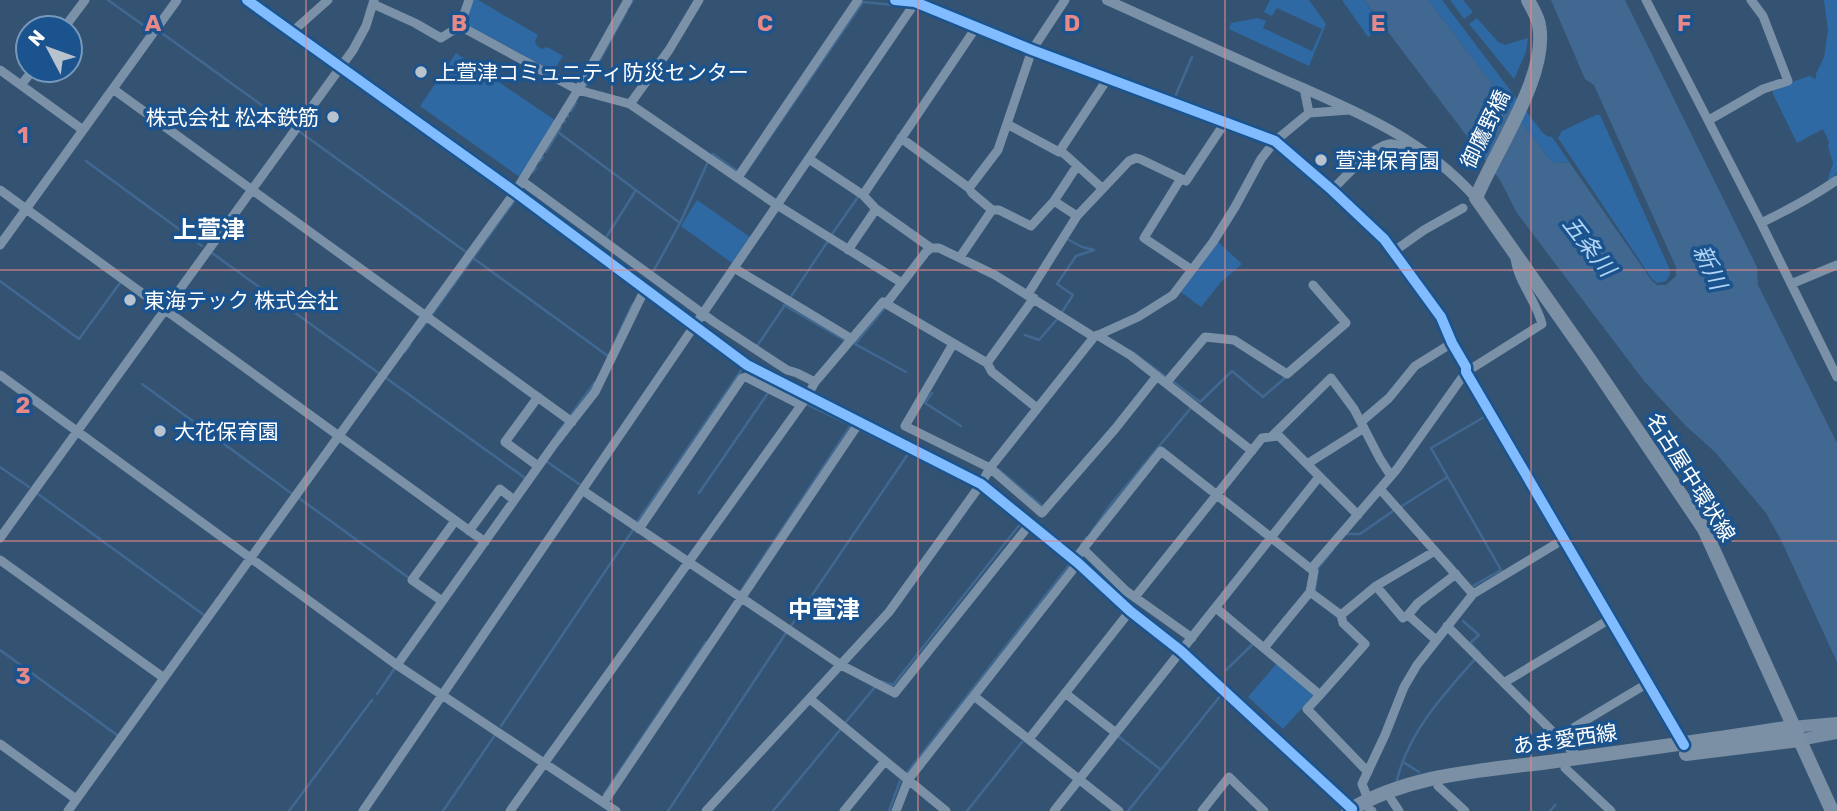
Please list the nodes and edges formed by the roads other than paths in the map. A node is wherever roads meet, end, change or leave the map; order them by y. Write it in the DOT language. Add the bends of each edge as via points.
graph roads {
  1 [pos="177,0"];
  2 [pos="247,0"];
  3 [pos="328,0"];
  4 [pos="469,0"];
  5 [pos="628,0"];
  6 [pos="699,0"];
  7 [pos="858,0"];
  8 [pos="895,0"];
  9 [pos="1065,0"];
  10 [pos="1107,0"];
  11 [pos="1528,0"];
  12 [pos="1646,0"];
  13 [pos="1751,0"];
  14 [pos="916,1"];
  15 [pos="372,2"];
  16 [pos="460,26"];
  17 [pos="977,26"];
  18 [pos="292,32"];
  19 [pos="1032,50"];
  20 [pos="340,67"];
  21 [pos="0,70"];
  22 [pos="1108,78"];
  23 [pos="22,85"];
  24 [pos="1304,88"];
  25 [pos="113,89"];
  26 [pos="578,90"];
  27 [pos="630,104"];
  28 [pos="1354,110"];
  29 [pos="1309,113"];
  30 [pos="1709,120"];
  31 [pos="1226,121"];
  32 [pos="1007,124"];
  33 [pos="83,130"];
  34 [pos="901,138"];
  35 [pos="1275,141"];
  36 [pos="1060,150"];
  37 [pos="1433,157"];
  38 [pos="809,159"];
  39 [pos="1077,166"];
  40 [pos="738,177"];
  41 [pos="1180,180"];
  42 [pos="1837,180"];
  43 [pos="522,181"];
  44 [pos="969,188"];
  45 [pos="1102,188"];
  46 [pos="0,190"];
  47 [pos="252,190"];
  48 [pos="1332,190"];
  49 [pos="515,192"];
  50 [pos="1478,194"];
  51 [pos="863,195"];
  52 [pos="1054,201"];
  53 [pos="777,205"];
  54 [pos="1463,208"];
  55 [pos="26,209"];
  56 [pos="876,209"];
  57 [pos="992,210"];
  58 [pos="1077,216"];
  59 [pos="1762,223"];
  60 [pos="0,244"];
  61 [pos="931,248"];
  62 [pos="848,250"];
  63 [pos="1393,252"];
  64 [pos="1514,253"];
  65 [pos="960,257"];
  66 [pos="1837,265"];
  67 [pos="734,268"];
  68 [pos="1192,270"];
  69 [pos="902,283"];
  70 [pos="1791,284"];
  71 [pos="1313,285"];
  72 [pos="645,289"];
  73 [pos="1031,296"];
  74 [pos="886,304"];
  75 [pos="165,310"];
  76 [pos="702,313"];
  77 [pos="426,316"];
  78 [pos="693,325"];
  79 [pos="1096,336"];
  80 [pos="852,340"];
  81 [pos="1452,343"];
  82 [pos="953,344"];
  83 [pos="987,363"];
  84 [pos="1466,372"];
  85 [pos="1,376"];
  86 [pos="1157,376"];
  87 [pos="1837,377"];
  88 [pos="815,382"];
  89 [pos="1166,383"];
  90 [pos="538,397"];
  91 [pos="804,401"];
  92 [pos="1037,408"];
  93 [pos="572,422"];
  94 [pos="859,423"];
  95 [pos="1363,425"];
  96 [pos="77,431"];
  97 [pos="339,436"];
  98 [pos="1271,437"];
  99 [pos="1252,451"];
  100 [pos="1307,464"];
  101 [pos="538,466"];
  102 [pos="990,468"];
  103 [pos="1391,476"];
  104 [pos="1319,477"];
  105 [pos="981,484"];
  106 [pos="1380,489"];
  107 [pos="582,490"];
  108 [pos="1217,495"];
  109 [pos="514,500"];
  110 [pos="1357,515"];
  111 [pos="455,521"];
  112 [pos="1030,524"];
  113 [pos="639,529"];
  114 [pos="469,531"];
  115 [pos="1272,537"];
  116 [pos="0,538"];
  117 [pos="1564,539"];
  118 [pos="485,542"];
  119 [pos="1083,549"];
  120 [pos="1435,551"];
  121 [pos="251,557"];
  122 [pos="0,560"];
  123 [pos="688,562"];
  124 [pos="1078,563"];
  125 [pos="1311,569"];
  126 [pos="1456,574"];
  127 [pos="1376,586"];
  128 [pos="1310,592"];
  129 [pos="1473,594"];
  130 [pos="1135,597"];
  131 [pos="742,598"];
  132 [pos="442,601"];
  133 [pos="1216,608"];
  134 [pos="1130,611"];
  135 [pos="1341,615"];
  136 [pos="1408,615"];
  137 [pos="1610,619"];
  138 [pos="1447,626"];
  139 [pos="1192,638"];
  140 [pos="1436,640"];
  141 [pos="1264,648"];
  142 [pos="1181,651"];
  143 [pos="397,664"];
  144 [pos="841,665"];
  145 [pos="164,678"];
  146 [pos="1505,682"];
  147 [pos="1648,683"];
  148 [pos="1065,693"];
  149 [pos="442,694"];
  150 [pos="1320,695"];
  151 [pos="974,696"];
  152 [pos="810,699"];
  153 [pos="1837,723"];
  154 [pos="1822,730"];
  155 [pos="1116,733"];
  156 [pos="1837,733"];
  157 [pos="1796,734"];
  158 [pos="1558,737"];
  159 [pos="1029,739"];
  160 [pos="0,744"];
  161 [pos="1684,745"];
  162 [pos="1579,758"];
  163 [pos="884,761"];
  164 [pos="544,762"];
  165 [pos="1565,768"];
  166 [pos="1368,772"];
  167 [pos="1079,779"];
  168 [pos="908,780"];
  169 [pos="1438,786"];
  170 [pos="76,799"];
  171 [pos="603,801"];
  172 [pos="1395,805"];
  173 [pos="1363,808"];
  174 [pos="1605,809"];
  175 [pos="68,811"];
  176 [pos="363,811"];
  177 [pos="510,811"];
  178 [pos="594,811"];
  179 [pos="616,811"];
  180 [pos="706,811"];
  181 [pos="844,811"];
  182 [pos="896,811"];
  183 [pos="946,811"];
  184 [pos="1054,811"];
  185 [pos="1119,811"];
  186 [pos="1202,811"];
  187 [pos="1264,811"];
  188 [pos="1465,811"];
  189 [pos="1832,811"];
  1 -- 25 [label="street"];
  2 -- 18 [label="street"];
  3 -- 18 [label="street"];
  4 -- 16 [label="street"];
  5 -- 26 [label="street"];
  6 -- 27 [label="street"];
  7 -- 40 [label="street"];
  8 -- 14 [label="street"];
  9 -- 19 [label="street"];
  10 -- 24 [label="street"];
  11 -- 50 [label="main road, 御鷹野橋" via="1539,24 1540,56"];
  12 -- 30 [label="street"];
  13 -- 30 [label="street" via="1763,16 1788,81 1763,89"];
  14 -- 17 [label="street"];
  14 -- 38 [label="street"];
  15 -- 16 [label="street" via="441,38"];
  15 -- 20 [label="street" via="366,26"];
  16 -- 26 [label="street"];
  17 -- 19 [label="street"];
  17 -- 34 [label="street"];
  18 -- 20 [label="street"];
  19 -- 22 [label="street"];
  19 -- 32 [label="street"];
  20 -- 47 [label="street"];
  20 -- 49 [label="street"];
  21 -- 23 [label="street"];
  22 -- 31 [label="street"];
  22 -- 36 [label="street"];
  23 -- 33 [label="street"];
  24 -- 28 [label="street"];
  24 -- 29 [label="street"];
  25 -- 33 [label="street"];
  25 -- 47 [label="street"];
  26 -- 27 [label="street"];
  26 -- 43 [label="street"];
  27 -- 40 [label="street"];
  28 -- 29 [label="street"];
  28 -- 37 [label="street"];
  29 -- 35 [label="street"];
  30 -- 59 [label="street"];
  31 -- 35 [label="street"];
  31 -- 41 [label="street" via="1193,173 1186,181"];
  32 -- 36 [label="street"];
  32 -- 44 [label="street" via="998,150"];
  33 -- 55 [label="street"];
  34 -- 44 [label="street"];
  34 -- 51 [label="street"];
  35 -- 48 [label="street"];
  35 -- 68 [label="street"];
  36 -- 39 [label="street"];
  37 -- 48 [label="street" via="1385,144"];
  37 -- 50 [label="street"];
  38 -- 51 [label="street"];
  38 -- 53 [label="street"];
  39 -- 45 [label="street"];
  39 -- 52 [label="street"];
  40 -- 53 [label="street"];
  41 -- 45 [label="street" via="1136,158"];
  41 -- 68 [label="street" via="1144,238"];
  42 -- 59 [label="street"];
  43 -- 49 [label="street"];
  43 -- 76 [label="street"];
  44 -- 57 [label="street"];
  45 -- 58 [label="street"];
  46 -- 55 [label="street"];
  47 -- 75 [label="street"];
  47 -- 77 [label="street"];
  48 -- 63 [label="street"];
  49 -- 72 [label="street"];
  49 -- 77 [label="street"];
  50 -- 64 [label="main road, 名古屋中環状線"];
  51 -- 56 [label="street"];
  52 -- 57 [label="street" via="1031,226"];
  52 -- 58 [label="street"];
  53 -- 62 [label="street"];
  53 -- 67 [label="street"];
  54 -- 63 [label="street"];
  55 -- 60 [label="street"];
  55 -- 75 [label="street"];
  56 -- 61 [label="street"];
  56 -- 62 [label="street"];
  57 -- 65 [label="street"];
  58 -- 73 [label="street"];
  59 -- 70 [label="street"];
  61 -- 65 [label="street"];
  61 -- 69 [label="street"];
  62 -- 69 [label="street"];
  63 -- 81 [label="street" via="1441,317"];
  64 -- 84 [label="street" via="1542,324"];
  64 -- 157 [label="main road, 名古屋中環状線" via="1704,529"];
  65 -- 73 [label="street"];
  66 -- 70 [label="street"];
  67 -- 76 [label="street"];
  67 -- 80 [label="street"];
  68 -- 79 [label="street" via="1158,306"];
  69 -- 74 [label="street"];
  70 -- 87 [label="street"];
  71 -- 89 [label="street" via="1346,323 1287,374 1234,340 1205,337"];
  72 -- 78 [label="street"];
  72 -- 93 [label="street" via="595,392"];
  73 -- 79 [label="street"];
  73 -- 83 [label="street"];
  74 -- 80 [label="street" via="883,302"];
  74 -- 82 [label="street"];
  75 -- 96 [label="street"];
  75 -- 97 [label="street"];
  76 -- 78 [label="street"];
  76 -- 88 [label="street" via="787,370"];
  77 -- 90 [label="street"];
  77 -- 97 [label="street"];
  78 -- 91 [label="street"];
  78 -- 107 [label="street"];
  79 -- 86 [label="street"];
  79 -- 92 [label="street"];
  80 -- 88 [label="street"];
  81 -- 84 [label="street"];
  81 -- 95 [label="street" via="1415,366"];
  82 -- 83 [label="street"];
  82 -- 102 [label="street" via="905,426"];
  83 -- 92 [label="street"];
  84 -- 103 [label="street"];
  84 -- 117 [label="street"];
  85 -- 96 [label="street"];
  86 -- 89 [label="street"];
  86 -- 102 [label="street" via="1042,513"];
  88 -- 91 [label="street"];
  89 -- 99 [label="street"];
  90 -- 93 [label="street"];
  90 -- 101 [label="street" via="505,442"];
  91 -- 94 [label="street"];
  91 -- 113 [label="street" via="742,378"];
  91 -- 123 [label="street"];
  92 -- 102 [label="street"];
  93 -- 101 [label="street"];
  94 -- 105 [label="street"];
  94 -- 131 [label="street"];
  95 -- 98 [label="street" via="1331,378"];
  95 -- 100 [label="street"];
  95 -- 103 [label="street"];
  96 -- 116 [label="street"];
  96 -- 121 [label="street"];
  97 -- 111 [label="street"];
  97 -- 121 [label="street"];
  98 -- 99 [label="street" via="1262,438"];
  98 -- 100 [label="street" via="1279,436"];
  99 -- 108 [label="street"];
  100 -- 104 [label="street"];
  101 -- 109 [label="street"];
  102 -- 105 [label="street"];
  103 -- 106 [label="street"];
  104 -- 110 [label="street"];
  104 -- 115 [label="street"];
  105 -- 112 [label="street"];
  105 -- 144 [label="street" via="889,612"];
  106 -- 110 [label="street"];
  106 -- 120 [label="street"];
  107 -- 113 [label="street"];
  107 -- 149 [label="street"];
  108 -- 115 [label="street"];
  108 -- 119 [label="street" via="1161,451"];
  108 -- 130 [label="street"];
  109 -- 114 [label="street" via="500,489"];
  109 -- 118 [label="street"];
  110 -- 125 [label="street"];
  111 -- 114 [label="street"];
  111 -- 132 [label="street" via="412,580"];
  112 -- 124 [label="street"];
  112 -- 144 [label="street" via="895,693"];
  113 -- 123 [label="street"];
  114 -- 118 [label="street"];
  115 -- 125 [label="street"];
  115 -- 133 [label="street"];
  117 -- 129 [label="street"];
  117 -- 137 [label="street"];
  118 -- 132 [label="street"];
  119 -- 124 [label="street"];
  119 -- 130 [label="street"];
  120 -- 126 [label="street"];
  120 -- 127 [label="street"];
  121 -- 143 [label="street"];
  121 -- 145 [label="street"];
  122 -- 145 [label="street"];
  123 -- 131 [label="street"];
  123 -- 164 [label="street"];
  124 -- 134 [label="street"];
  124 -- 151 [label="street"];
  125 -- 128 [label="street"];
  126 -- 129 [label="street"];
  126 -- 136 [label="street"];
  127 -- 135 [label="street"];
  127 -- 136 [label="street" via="1403,618"];
  128 -- 135 [label="street"];
  128 -- 141 [label="street"];
  129 -- 138 [label="street"];
  130 -- 139 [label="street"];
  131 -- 144 [label="street"];
  131 -- 171 [label="street"];
  132 -- 143 [label="street"];
  133 -- 139 [label="street"];
  133 -- 141 [label="street"];
  134 -- 142 [label="street"];
  134 -- 148 [label="street"];
  135 -- 150 [label="street" via="1343,623 1365,644"];
  136 -- 140 [label="street"];
  137 -- 146 [label="street"];
  137 -- 147 [label="street"];
  138 -- 140 [label="street"];
  138 -- 146 [label="street"];
  139 -- 142 [label="street"];
  140 -- 166 [label="street" via="1404,687"];
  141 -- 150 [label="street"];
  142 -- 155 [label="street"];
  142 -- 173 [label="street"];
  143 -- 149 [label="street"];
  144 -- 152 [label="street"];
  145 -- 170 [label="street"];
  146 -- 158 [label="street"];
  147 -- 158 [label="street"];
  147 -- 161 [label="street"];
  148 -- 155 [label="street"];
  148 -- 159 [label="street"];
  149 -- 164 [label="street"];
  149 -- 176 [label="street"];
  150 -- 166 [label="street" via="1307,709"];
  151 -- 159 [label="street"];
  151 -- 168 [label="street"];
  152 -- 163 [label="street"];
  152 -- 180 [label="street"];
  153 -- 154 [label="main road"];
  154 -- 156 [label="main road"];
  154 -- 157 [label="main road"];
  155 -- 167 [label="street"];
  157 -- 161 [label="main road, あま愛西線"];
  157 -- 165 [label="main road, あま愛西線"];
  157 -- 189 [label="main road, 名古屋中環状線"];
  158 -- 162 [label="street"];
  159 -- 167 [label="street"];
  160 -- 170 [label="street"];
  161 -- 162 [label="main road, あま愛西線"];
  162 -- 173 [label="main road, あま愛西線" via="1440,777 1399,787"];
  163 -- 168 [label="street"];
  163 -- 181 [label="street"];
  164 -- 171 [label="street"];
  164 -- 177 [label="street"];
  165 -- 169 [label="main road, あま愛西線"];
  165 -- 174 [label="street"];
  166 -- 173 [label="street" via="1362,783"];
  167 -- 184 [label="street"];
  167 -- 185 [label="street"];
  168 -- 182 [label="street"];
  168 -- 183 [label="street"];
  169 -- 172 [label="main road, あま愛西線"];
  169 -- 188 [label="street"];
  170 -- 175 [label="street"];
  171 -- 178 [label="street"];
  171 -- 179 [label="street"];
  172 -- 173 [label="main road, あま愛西線"];
  186 -- 187 [label="street" via="1229,776"];
}
